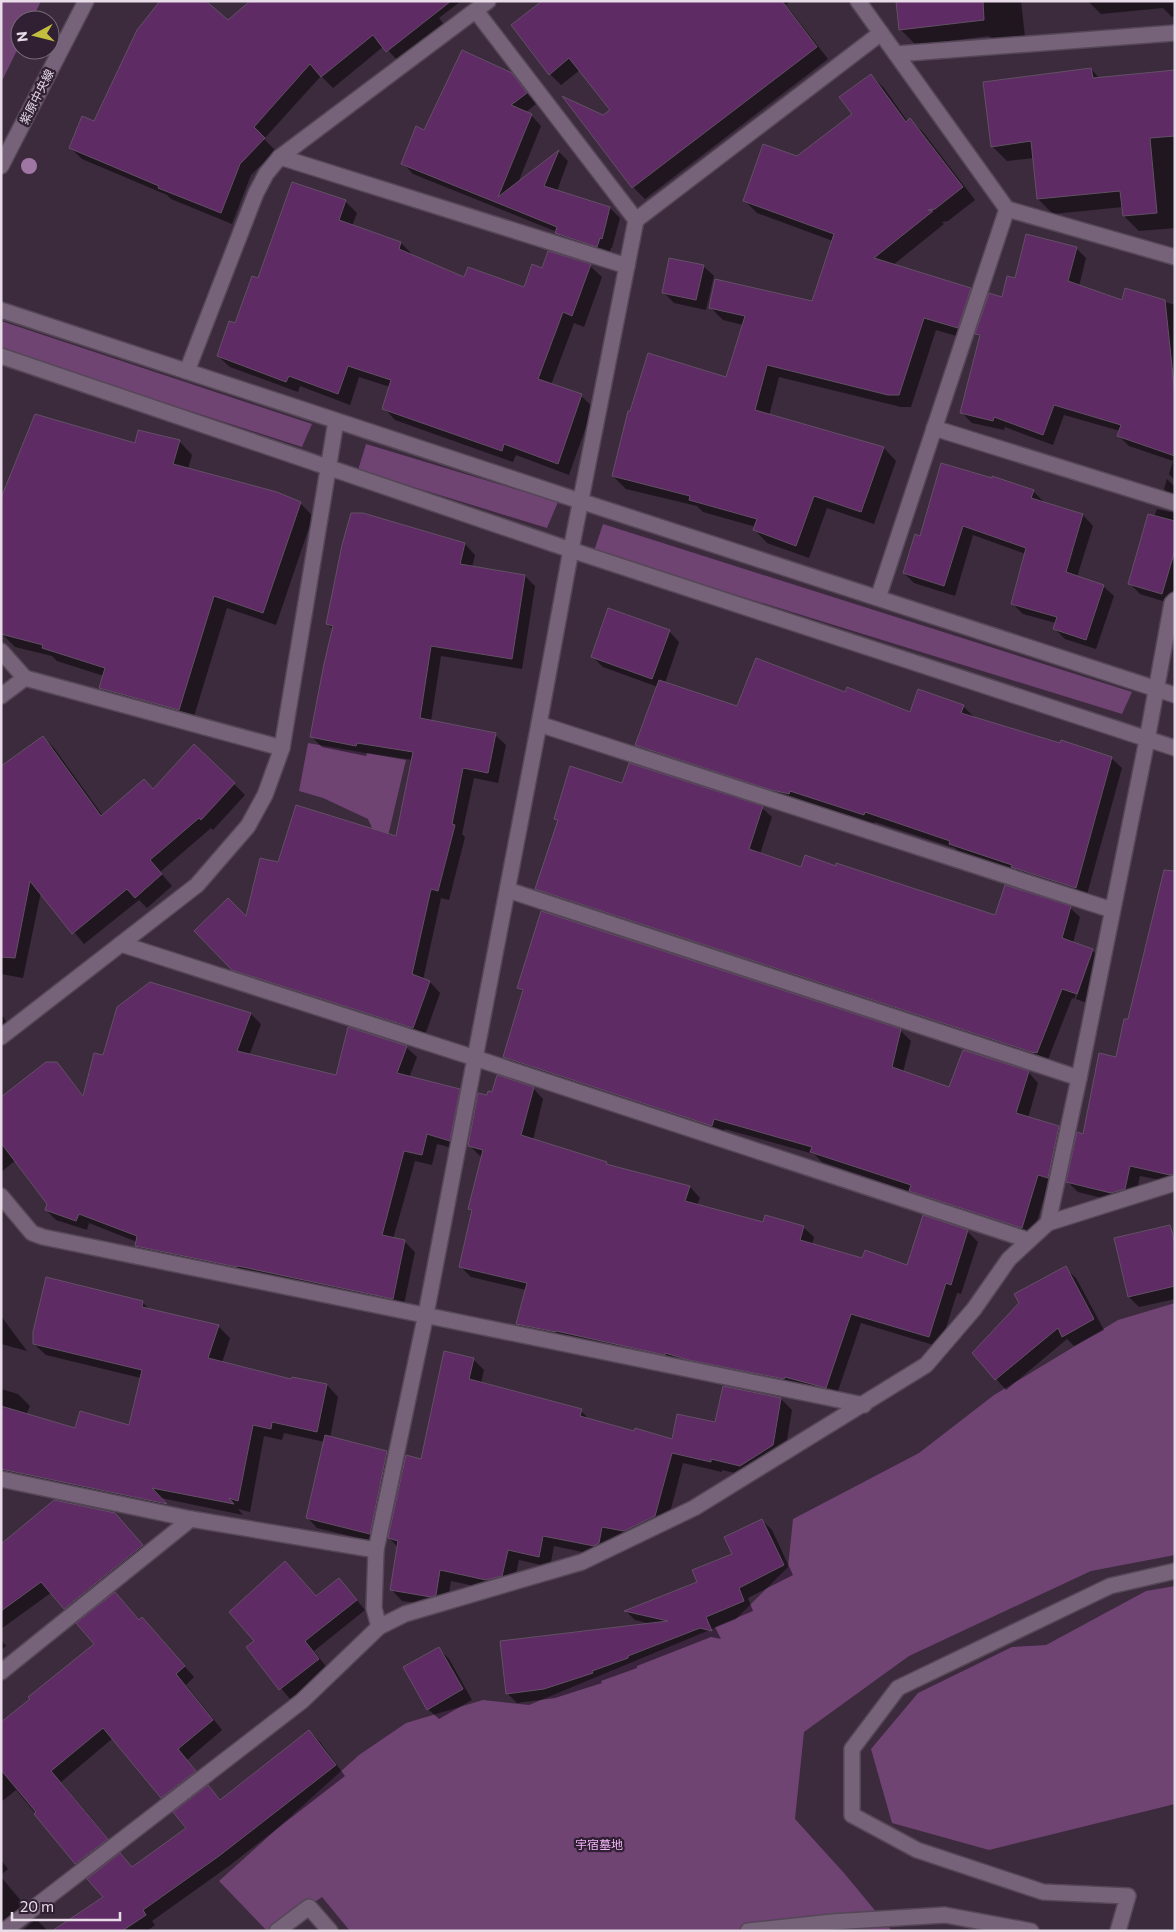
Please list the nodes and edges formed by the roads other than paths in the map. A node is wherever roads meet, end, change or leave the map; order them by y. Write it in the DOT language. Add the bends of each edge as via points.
graph roads {
  1 [pos="86,1"];
  2 [pos="488,1"];
  3 [pos="858,1"];
  4 [pos="476,10"];
  5 [pos="1175,33"];
  6 [pos="881,34"];
  7 [pos="896,54"];
  8 [pos="280,158"];
  9 [pos="1,166"];
  10 [pos="1007,209"];
  11 [pos="636,220"];
  12 [pos="1175,258"];
  13 [pos="627,266"];
  14 [pos="1,310"];
  15 [pos="1,356"];
  16 [pos="187,371"];
  17 [pos="336,421"];
  18 [pos="934,428"];
  19 [pos="330,467"];
  20 [pos="580,501"];
  21 [pos="1175,503"];
  22 [pos="571,550"];
  23 [pos="878,598"];
  24 [pos="1175,600"];
  25 [pos="1,651"];
  26 [pos="25,678"];
  27 [pos="1155,688"];
  28 [pos="1175,695"];
  29 [pos="1,696"];
  30 [pos="539,724"];
  31 [pos="1147,740"];
  32 [pos="282,748"];
  33 [pos="1175,748"];
  34 [pos="508,890"];
  35 [pos="1112,910"];
  36 [pos="121,944"];
  37 [pos="1,1037"];
  38 [pos="475,1058"];
  39 [pos="1079,1078"];
  40 [pos="1175,1184"];
  41 [pos="1,1196"];
  42 [pos="1048,1223"];
  43 [pos="1028,1240"];
  44 [pos="426,1314"];
  45 [pos="864,1404"];
  46 [pos="1,1479"];
  47 [pos="191,1519"];
  48 [pos="376,1550"];
  49 [pos="1175,1571"];
  50 [pos="379,1627"];
  51 [pos="1,1672"];
  52 [pos="4,1931"];
  53 [pos="277,1931"];
  54 [pos="330,1931"];
  55 [pos="748,1931"];
  56 [pos="1031,1931"];
  57 [pos="1118,1931"];
  1 -- 9 [label="street, 紫原中央線"];
  2 -- 4 [label="street"];
  3 -- 6 [label="street"];
  4 -- 8 [label="street"];
  4 -- 11 [label="street"];
  5 -- 7 [label="street"];
  6 -- 7 [label="street"];
  6 -- 11 [label="street"];
  7 -- 10 [label="street"];
  8 -- 13 [label="street"];
  8 -- 16 [label="street" via="256,193"];
  10 -- 12 [label="street"];
  10 -- 18 [label="street"];
  11 -- 13 [label="street"];
  13 -- 20 [label="street"];
  14 -- 16 [label="street"];
  15 -- 19 [label="street"];
  16 -- 17 [label="street"];
  17 -- 19 [label="street"];
  17 -- 20 [label="street"];
  18 -- 21 [label="street"];
  18 -- 23 [label="street"];
  19 -- 22 [label="street"];
  19 -- 32 [label="street"];
  20 -- 22 [label="street"];
  20 -- 23 [label="street"];
  22 -- 30 [label="street"];
  22 -- 31 [label="street"];
  23 -- 27 [label="street"];
  24 -- 27 [label="street"];
  25 -- 26 [label="street"];
  26 -- 29 [label="street"];
  26 -- 32 [label="street"];
  27 -- 28 [label="street"];
  27 -- 31 [label="street"];
  30 -- 34 [label="street"];
  30 -- 35 [label="street"];
  31 -- 33 [label="street"];
  31 -- 35 [label="street"];
  32 -- 36 [label="street" via="265,795 248,826 197,885"];
  34 -- 38 [label="street"];
  34 -- 39 [label="street"];
  35 -- 39 [label="street"];
  36 -- 37 [label="street"];
  36 -- 38 [label="street"];
  38 -- 43 [label="street"];
  38 -- 44 [label="street"];
  39 -- 42 [label="street"];
  40 -- 42 [label="street"];
  41 -- 44 [label="street" via="32,1233 43,1237"];
  42 -- 43 [label="street"];
  43 -- 45 [label="street" via="1009,1259 974,1309 926,1365"];
  44 -- 45 [label="street"];
  44 -- 48 [label="street"];
  45 -- 50 [label="street" via="694,1508 582,1562 405,1614"];
  46 -- 47 [label="street"];
  47 -- 48 [label="street"];
  47 -- 51 [label="street"];
  48 -- 50 [label="street" via="374,1608"];
  49 -- 57 [label="street" via="1110,1586 898,1688 852,1749 852,1815 917,1850 1043,1892 1128,1896"];
  50 -- 52 [label="street" via="302,1701"];
  53 -- 54 [label="street" via="309,1906"];
  55 -- 56 [label="street" via="945,1915"];
}
